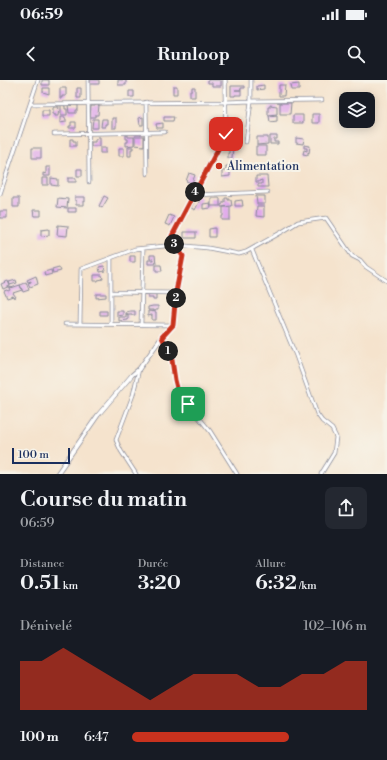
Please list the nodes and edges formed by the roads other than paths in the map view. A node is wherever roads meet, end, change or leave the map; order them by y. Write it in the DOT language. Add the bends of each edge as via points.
graph roads {
  1 [pos="38,80"];
  2 [pos="88,80"];
  3 [pos="226,80"];
  4 [pos="251,80"];
  5 [pos="322,100"];
  6 [pos="252,101"];
  7 [pos="146,102"];
  8 [pos="226,102"];
  9 [pos="88,103"];
  10 [pos="30,104"];
  11 [pos="166,132"];
  12 [pos="89,133"];
  13 [pos="146,133"];
  14 [pos="54,134"];
  15 [pos="246,142"];
  16 [pos="147,174"];
  17 [pos="89,182"];
  18 [pos="268,192"];
  19 [pos="0,194"];
  20 [pos="194,195"];
  21 [pos="175,245"];
  22 [pos="143,249"];
  23 [pos="252,250"];
  24 [pos="112,258"];
  25 [pos="387,280"];
  26 [pos="111,292"];
  27 [pos="142,292"];
  28 [pos="176,292"];
  29 [pos="65,324"];
  30 [pos="80,324"];
  31 [pos="111,324"];
  32 [pos="141,324"];
  33 [pos="173,325"];
  34 [pos="162,337"];
  35 [pos="139,369"];
  36 [pos="57,474"];
  37 [pos="136,474"];
  38 [pos="237,474"];
  39 [pos="321,474"];
  1 -- 10 [label="street"];
  2 -- 9 [label="street"];
  3 -- 8 [label="street"];
  4 -- 6 [label="street"];
  5 -- 6 [label="street"];
  6 -- 8 [label="street"];
  6 -- 15 [label="street"];
  7 -- 8 [label="street"];
  7 -- 9 [label="street"];
  7 -- 13 [label="street"];
  8 -- 20 [label="street" via="226,134"];
  9 -- 10 [label="street"];
  9 -- 12 [label="street"];
  10 -- 19 [label="street"];
  11 -- 13 [label="street"];
  12 -- 13 [label="street"];
  12 -- 14 [label="street"];
  12 -- 17 [label="street"];
  13 -- 16 [label="street"];
  18 -- 20 [label="street"];
  20 -- 21 [label="street" via="172,236"];
  21 -- 22 [label="street"];
  21 -- 23 [label="street" via="238,254"];
  21 -- 28 [label="street" via="183,256"];
  22 -- 24 [label="street" via="135,249"];
  22 -- 27 [label="street"];
  23 -- 25 [label="street" via="298,222 326,218 352,256"];
  23 -- 39 [label="street" via="315,409 336,437 334,453"];
  24 -- 26 [label="street"];
  24 -- 30 [label="street" via="81,269"];
  26 -- 27 [label="street"];
  26 -- 31 [label="street"];
  27 -- 28 [label="street"];
  27 -- 32 [label="street"];
  28 -- 33 [label="street"];
  29 -- 30 [label="street"];
  30 -- 31 [label="street"];
  31 -- 32 [label="street"];
  32 -- 33 [label="street"];
  33 -- 34 [label="street"];
  34 -- 35 [label="street"];
  34 -- 38 [label="street" via="172,360 178,392 210,432"];
  35 -- 36 [label="street" via="98,415"];
  35 -- 37 [label="street" via="133,395 116,440"];
}
